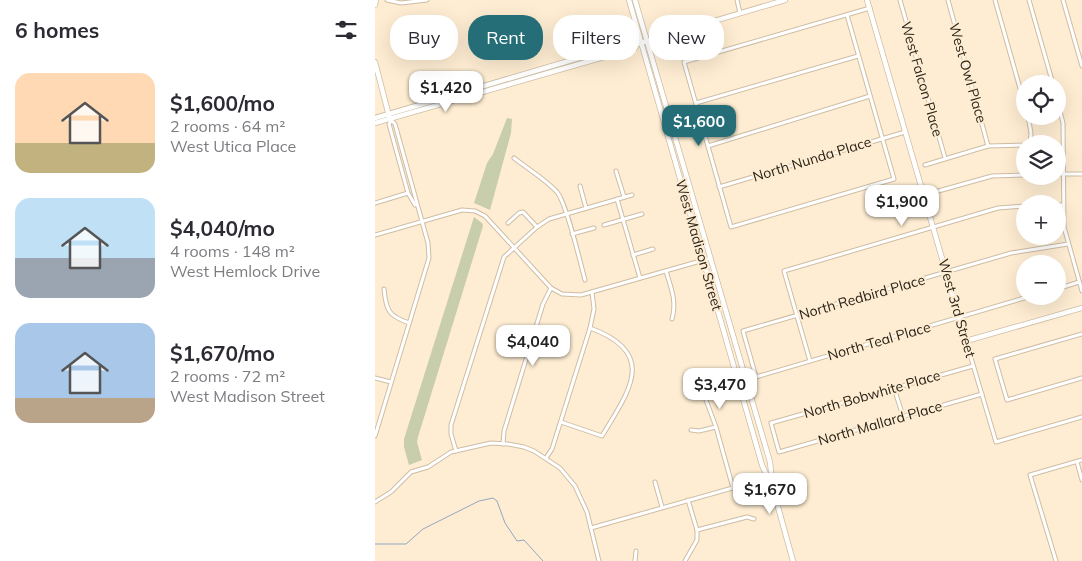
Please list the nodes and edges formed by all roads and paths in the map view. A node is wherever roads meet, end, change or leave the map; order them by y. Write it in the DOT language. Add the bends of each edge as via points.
graph roads {
  1 [pos="376,0"];
  2 [pos="387,0"];
  3 [pos="427,0"];
  4 [pos="629,0"];
  5 [pos="635,0"];
  6 [pos="737,0"];
  7 [pos="785,0"];
  8 [pos="867,0"];
  9 [pos="900,0"];
  10 [pos="947,0"];
  11 [pos="995,0"];
  12 [pos="1029,0"];
  13 [pos="1063,0"];
  14 [pos="375,5"];
  15 [pos="870,8"];
  16 [pos="740,13"];
  17 [pos="847,15"];
  18 [pos="642,43"];
  19 [pos="859,56"];
  20 [pos="375,62"];
  21 [pos="1082,66"];
  22 [pos="1016,75"];
  23 [pos="1050,75"];
  24 [pos="869,96"];
  25 [pos="696,103"];
  26 [pos="375,118"];
  27 [pos="390,118"];
  28 [pos="375,123"];
  29 [pos="906,132"];
  30 [pos="882,138"];
  31 [pos="1016,145"];
  32 [pos="708,146"];
  33 [pos="988,146"];
  34 [pos="514,158"];
  35 [pos="945,158"];
  36 [pos="925,165"];
  37 [pos="616,171"];
  38 [pos="1066,174"];
  39 [pos="1082,174"];
  40 [pos="1016,175"];
  41 [pos="580,186"];
  42 [pos="719,187"];
  43 [pos="408,193"];
  44 [pos="632,195"];
  45 [pos="924,195"];
  46 [pos="624,197"];
  47 [pos="617,199"];
  48 [pos="375,203"];
  49 [pos="1016,207"];
  50 [pos="586,208"];
  51 [pos="417,209"];
  52 [pos="566,214"];
  53 [pos="642,214"];
  54 [pos="623,220"];
  55 [pos="421,222"];
  56 [pos="508,223"];
  57 [pos="604,225"];
  58 [pos="537,227"];
  59 [pos="933,227"];
  60 [pos="594,228"];
  61 [pos="572,234"];
  62 [pos="375,235"];
  63 [pos="1066,236"];
  64 [pos="1068,244"];
  65 [pos="514,248"];
  66 [pos="653,249"];
  67 [pos="633,255"];
  68 [pos="711,258"];
  69 [pos="703,261"];
  70 [pos="666,271"];
  71 [pos="946,272"];
  72 [pos="640,278"];
  73 [pos="585,280"];
  74 [pos="1079,282"];
  75 [pos="1066,286"];
  76 [pos="551,288"];
  77 [pos="384,289"];
  78 [pos="1082,290"];
  79 [pos="592,292"];
  80 [pos="1016,300"];
  81 [pos="1082,308"];
  82 [pos="796,316"];
  83 [pos="959,317"];
  84 [pos="672,319"];
  85 [pos="409,323"];
  86 [pos="590,328"];
  87 [pos="1082,334"];
  88 [pos="966,341"];
  89 [pos="810,361"];
  90 [pos="973,366"];
  91 [pos="756,377"];
  92 [pos="375,378"];
  93 [pos="1082,378"];
  94 [pos="391,382"];
  95 [pos="895,388"];
  96 [pos="982,394"];
  97 [pos="706,400"];
  98 [pos="903,416"];
  99 [pos="1082,417"];
  100 [pos="561,422"];
  101 [pos="716,427"];
  102 [pos="691,430"];
  103 [pos="375,436"];
  104 [pos="503,444"];
  105 [pos="456,451"];
  106 [pos="779,452"];
  107 [pos="546,458"];
  108 [pos="1082,460"];
  109 [pos="1077,462"];
  110 [pos="770,477"];
  111 [pos="1082,480"];
  112 [pos="655,482"];
  113 [pos="733,488"];
  114 [pos="689,500"];
  115 [pos="375,502"];
  116 [pos="662,507"];
  117 [pos="754,519"];
  118 [pos="591,528"];
  119 [pos="697,530"];
  120 [pos="636,551"];
  121 [pos="599,561"];
  122 [pos="635,561"];
  123 [pos="685,561"];
  124 [pos="793,561"];
  125 [pos="1055,561"];
  1 -- 14 [label="street"];
  2 -- 3 [label="street"];
  4 -- 18 [label="street, West Madison Street"];
  5 -- 18 [label="street, West Madison Street"];
  6 -- 16 [label="street"];
  7 -- 16 [label="street"];
  8 -- 15 [label="street, West 3rd Street"];
  9 -- 35 [label="street, West Falcon Place"];
  10 -- 33 [label="street, West Owl Place"];
  11 -- 22 [label="street"];
  12 -- 23 [label="street"];
  13 -- 21 [label="street"];
  15 -- 17 [label="street"];
  15 -- 29 [label="street, West 3rd Street"];
  16 -- 18 [label="street"];
  17 -- 19 [label="street"];
  17 -- 25 [label="street" via="684,62"];
  18 -- 27 [label="street" via="624,44"];
  18 -- 68 [label="street, West Madison Street"];
  18 -- 69 [label="street, West Madison Street"];
  19 -- 24 [label="street"];
  19 -- 25 [label="street"];
  20 -- 27 [label="street"];
  24 -- 30 [label="street"];
  24 -- 32 [label="street"];
  25 -- 32 [label="street"];
  26 -- 27 [label="street"];
  27 -- 28 [label="street"];
  27 -- 43 [label="street"];
  27 -- 51 [label="street" via="395,124"];
  29 -- 30 [label="street, North Nunda Place"];
  29 -- 45 [label="street, West 3rd Street"];
  30 -- 42 [label="street, North Nunda Place"];
  30 -- 42 [label="street" via="894,179 731,227"];
  31 -- 33 [label="street"];
  32 -- 42 [label="street"];
  33 -- 35 [label="street"];
  34 -- 52 [label="street" via="556,191"];
  35 -- 36 [label="street"];
  37 -- 46 [label="street"];
  38 -- 39 [label="street"];
  40 -- 45 [label="street" via="992,176"];
  41 -- 50 [label="street"];
  43 -- 48 [label="street"];
  43 -- 51 [label="street"];
  44 -- 46 [label="street"];
  45 -- 59 [label="street, West 3rd Street"];
  46 -- 47 [label="street"];
  47 -- 50 [label="street"];
  47 -- 54 [label="street"];
  49 -- 59 [label="street" via="998,208"];
  50 -- 52 [label="street"];
  51 -- 55 [label="street"];
  52 -- 58 [label="street"];
  52 -- 61 [label="street"];
  53 -- 54 [label="street"];
  54 -- 57 [label="street"];
  54 -- 67 [label="street"];
  55 -- 62 [label="street"];
  55 -- 65 [label="street" via="462,210 475,211 485,216"];
  55 -- 85 [label="street" via="429,249 429,263"];
  56 -- 58 [label="street" via="523,212"];
  58 -- 65 [label="street"];
  59 -- 71 [label="street, West 3rd Street"];
  59 -- 82 [label="street" via="784,271"];
  60 -- 61 [label="street"];
  61 -- 73 [label="street"];
  63 -- 64 [label="street"];
  64 -- 71 [label="street, North Redbird Place" via="1016,252"];
  64 -- 74 [label="street"];
  65 -- 76 [label="street"];
  65 -- 105 [label="street" via="500,266 452,422"];
  66 -- 67 [label="street"];
  67 -- 72 [label="street"];
  68 -- 69 [label="street"];
  68 -- 110 [label="street, West Madison Street" via="770,462"];
  69 -- 70 [label="street"];
  69 -- 110 [label="street, West Madison Street" via="762,465"];
  70 -- 72 [label="street"];
  70 -- 84 [label="street" via="675,300"];
  71 -- 82 [label="street, North Redbird Place"];
  71 -- 83 [label="street, West 3rd Street"];
  72 -- 79 [label="street"];
  74 -- 75 [label="street"];
  74 -- 78 [label="street"];
  76 -- 79 [label="street" via="567,295"];
  76 -- 104 [label="street" via="540,313 504,431"];
  77 -- 85 [label="street" via="390,313"];
  79 -- 86 [label="street" via="594,309"];
  80 -- 83 [label="street, North Teal Place"];
  81 -- 88 [label="street"];
  82 -- 89 [label="street"];
  82 -- 91 [label="street, North Redbird Place" via="743,332"];
  83 -- 88 [label="street, West 3rd Street"];
  83 -- 89 [label="street, North Teal Place"];
  85 -- 94 [label="street"];
  86 -- 100 [label="street"];
  86 -- 100 [label="street" via="612,337 625,349 632,367 630,387 602,436"];
  87 -- 93 [label="street" via="995,359 1007,400"];
  88 -- 90 [label="street, West 3rd Street"];
  89 -- 91 [label="street, North Teal Place"];
  90 -- 95 [label="street, North Bobwhite Place"];
  90 -- 96 [label="street, West 3rd Street"];
  92 -- 94 [label="street"];
  94 -- 103 [label="street"];
  95 -- 98 [label="street"];
  95 -- 106 [label="street, North Bobwhite Place" via="771,423"];
  96 -- 98 [label="street, North Mallard Place"];
  96 -- 99 [label="street, West 3rd Street" via="996,442"];
  97 -- 101 [label="street"];
  98 -- 106 [label="street, North Mallard Place"];
  100 -- 107 [label="street"];
  101 -- 102 [label="street"];
  101 -- 113 [label="street"];
  104 -- 105 [label="street" via="491,443"];
  104 -- 107 [label="street" via="524,447"];
  105 -- 115 [label="street" via="411,472 391,492"];
  107 -- 118 [label="street" via="560,468 575,486 584,502"];
  108 -- 109 [label="street"];
  109 -- 111 [label="street"];
  109 -- 125 [label="street" via="1030,475"];
  110 -- 113 [label="street"];
  110 -- 124 [label="street, West Madison Street"];
  112 -- 116 [label="street"];
  113 -- 114 [label="street"];
  114 -- 116 [label="street"];
  114 -- 119 [label="street"];
  116 -- 118 [label="street"];
  117 -- 119 [label="street" via="747,517"];
  118 -- 121 [label="street"];
  119 -- 123 [label="street" via="697,540"];
  120 -- 122 [label="street"];
}
